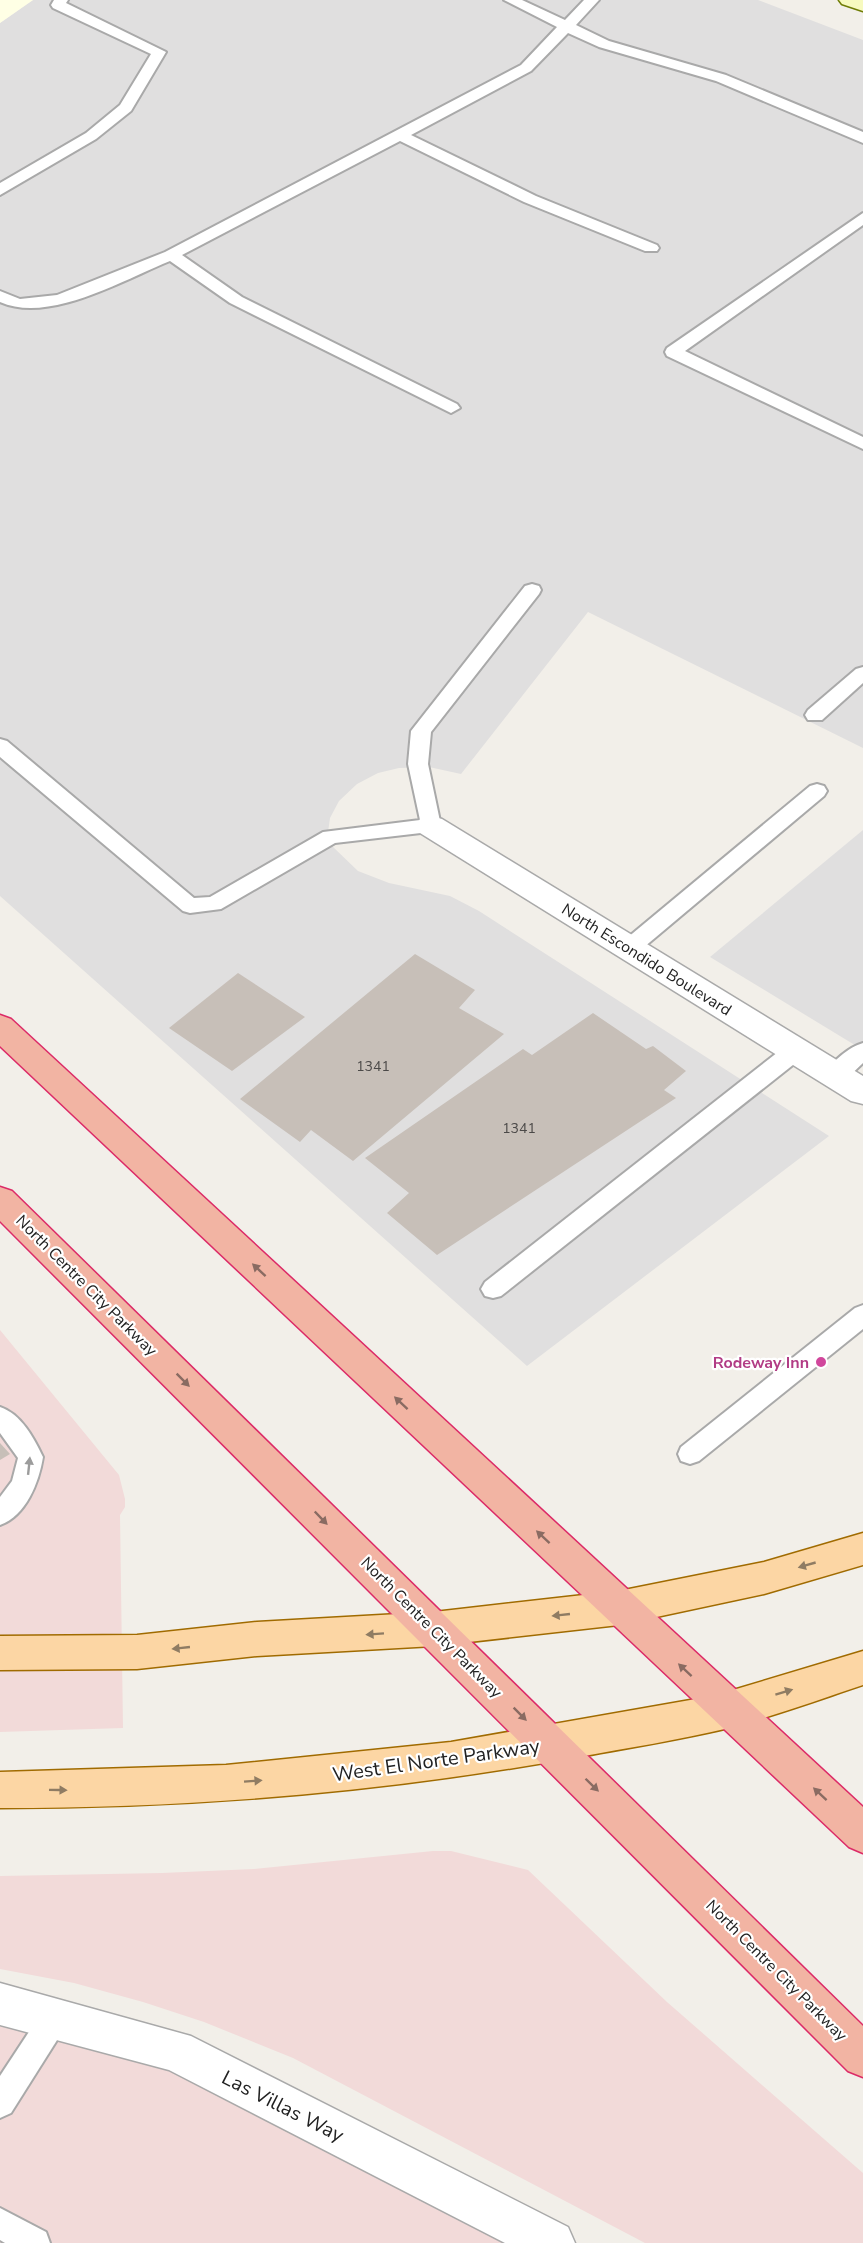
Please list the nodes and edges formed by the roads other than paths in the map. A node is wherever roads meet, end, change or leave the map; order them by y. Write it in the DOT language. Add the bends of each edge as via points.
graph roads {
  1 [pos="61,0"];
  2 [pos="511,0"];
  3 [pos="592,0"];
  4 [pos="849,0"];
  5 [pos="863,5"];
  6 [pos="569,26"];
  7 [pos="400,135"];
  8 [pos="863,138"];
  9 [pos="3,185"];
  10 [pos="863,218"];
  11 [pos="651,248"];
  12 [pos="171,255"];
  13 [pos="0,296"];
  14 [pos="451,408"];
  15 [pos="863,444"];
  16 [pos="532,590"];
  17 [pos="863,673"];
  18 [pos="815,715"];
  19 [pos="0,746"];
  20 [pos="817,791"];
  21 [pos="431,826"];
  22 [pos="629,948"];
  23 [pos="0,1027"];
  24 [pos="795,1051"];
  25 [pos="863,1051"];
  26 [pos="835,1075"];
  27 [pos="863,1092"];
  28 [pos="0,1200"];
  29 [pos="493,1289"];
  30 [pos="863,1314"];
  31 [pos="0,1417"];
  32 [pos="690,1454"];
  33 [pos="0,1514"];
  34 [pos="863,1549"];
  35 [pos="620,1608"];
  36 [pos="434,1629"];
  37 [pos="0,1653"];
  38 [pos="863,1668"];
  39 [pos="728,1710"];
  40 [pos="550,1744"];
  41 [pos="0,1790"];
  42 [pos="863,1834"];
  43 [pos="0,2004"];
  44 [pos="54,2019"];
  45 [pos="863,2056"];
  46 [pos="0,2103"];
  47 [pos="0,2223"];
  48 [pos="35,2243"];
  49 [pos="552,2243"];
  1 -- 9 [label="lane" via="58,5 159,52 126,108 91,136"];
  2 -- 6 [label="lane"];
  3 -- 6 [label="lane"];
  4 -- 5 [label="main road"];
  6 -- 7 [label="lane" via="526,68"];
  6 -- 8 [label="lane" via="604,44 721,78"];
  7 -- 11 [label="lane" via="530,199"];
  7 -- 12 [label="lane"];
  10 -- 15 [label="lane" via="673,352"];
  12 -- 13 [label="lane" via="60,300 18,304"];
  12 -- 14 [label="lane" via="236,300"];
  16 -- 21 [label="lane" via="421,730 418,764"];
  17 -- 18 [label="lane"];
  19 -- 21 [label="lane" via="190,906 214,904 330,837"];
  20 -- 22 [label="lane"];
  21 -- 22 [label="street, North Escondido Boulevard"];
  22 -- 24 [label="street, North Escondido Boulevard"];
  35 -- 23 [label="highway, one-way"];
  24 -- 26 [label="street, North Escondido Boulevard"];
  24 -- 29 [label="lane"];
  25 -- 26 [label="lane"];
  26 -- 27 [label="street, North Escondido Boulevard"];
  28 -- 36 [label="highway, North Centre City Parkway, one-way"];
  30 -- 32 [label="lane"];
  33 -- 31 [label="lane, one-way" via="28,1480 31,1457"];
  34 -- 35 [label="main road, one-way" via="764,1578"];
  35 -- 36 [label="main road, one-way"];
  39 -- 35 [label="highway, one-way"];
  36 -- 37 [label="main road, one-way" via="257,1639 137,1652"];
  36 -- 40 [label="highway, North Centre City Parkway, one-way"];
  39 -- 38 [label="main road, West El Norte Parkway, one-way"];
  39 -- 40 [label="main road, West El Norte Parkway"];
  42 -- 39 [label="highway, one-way"];
  41 -- 40 [label="main road, West El Norte Parkway, one-way" via="86,1790 341,1775"];
  40 -- 45 [label="highway, North Centre City Parkway, one-way"];
  43 -- 44 [label="street, Las Villas Way"];
  44 -- 46 [label="lane"];
  44 -- 49 [label="street, Las Villas Way" via="176,2051"];
  47 -- 48 [label="lane"];
}
